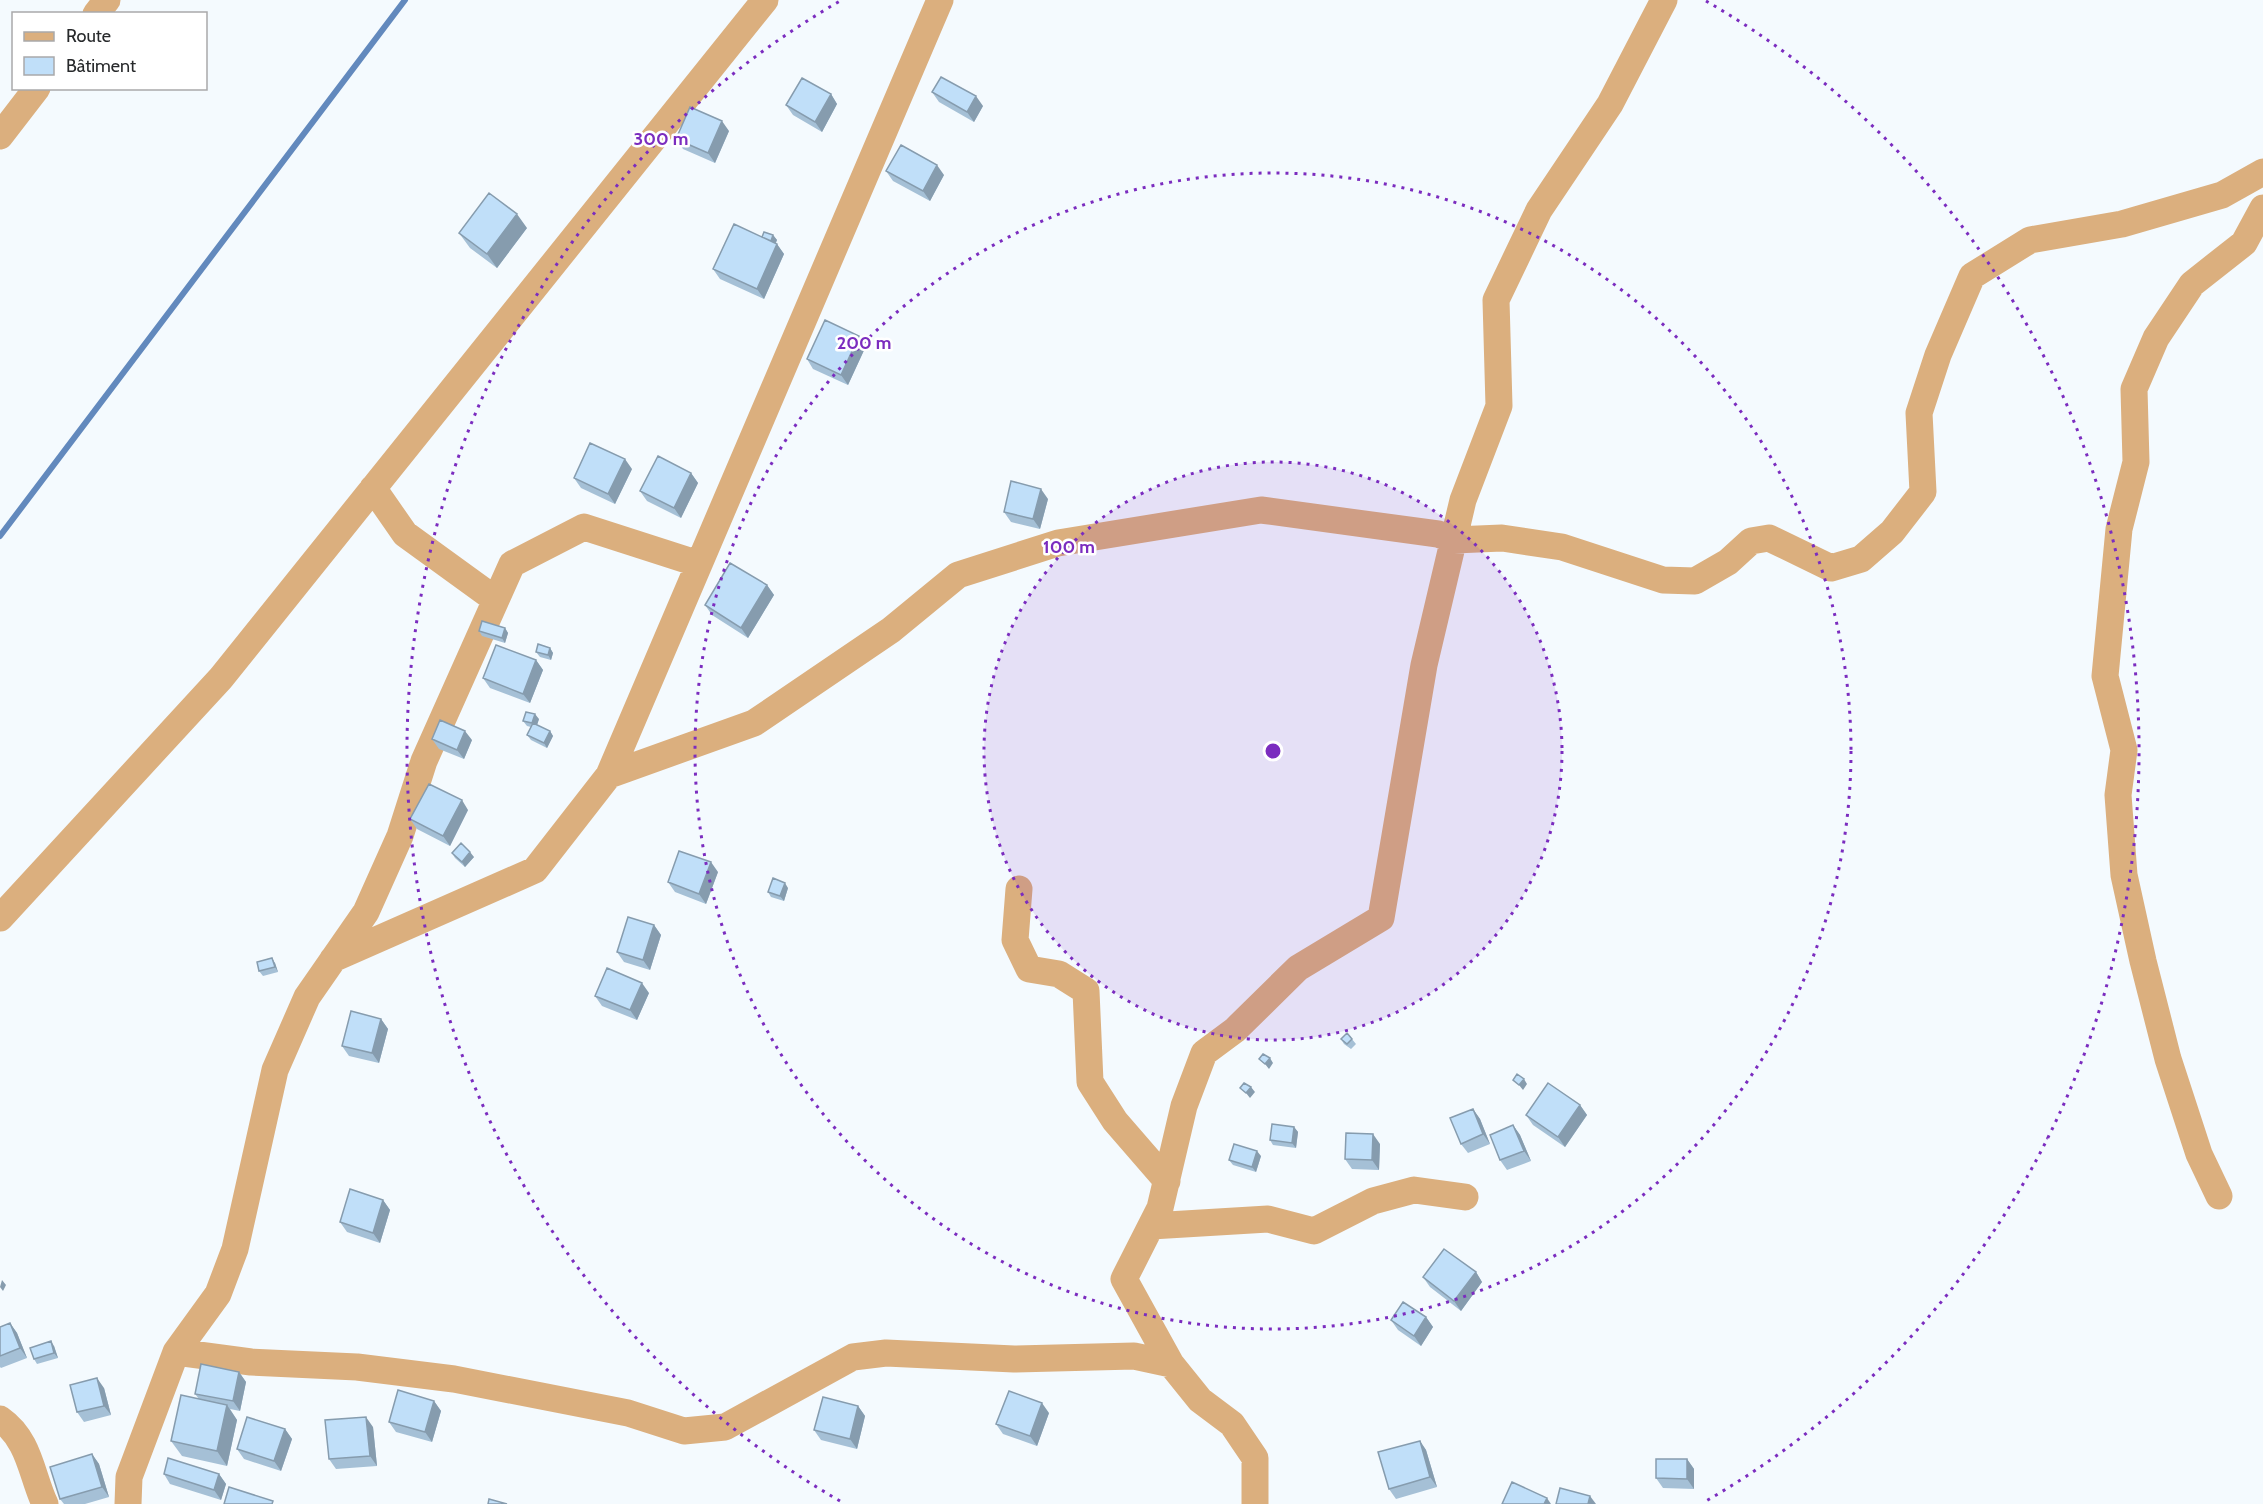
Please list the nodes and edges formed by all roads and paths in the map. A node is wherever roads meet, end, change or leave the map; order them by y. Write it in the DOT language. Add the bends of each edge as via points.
graph roads {
  1 [pos="107,0"];
  2 [pos="765,0"];
  3 [pos="940,0"];
  4 [pos="1664,0"];
  5 [pos="98,12"];
  6 [pos="35,90"];
  7 [pos="0,136"];
  8 [pos="2263,172"];
  9 [pos="2263,208"];
  10 [pos="373,488"];
  11 [pos="1454,540"];
  12 [pos="699,564"];
  13 [pos="496,600"];
  14 [pos="609,775"];
  15 [pos="1019,889"];
  16 [pos="0,918"];
  17 [pos="333,960"];
  18 [pos="1167,1181"];
  19 [pos="2219,1196"];
  20 [pos="1465,1197"];
  21 [pos="1151,1226"];
  22 [pos="176,1353"];
  23 [pos="1171,1364"];
  24 [pos="0,1419"];
  25 [pos="45,1504"];
  26 [pos="128,1504"];
  27 [pos="1255,1504"];
  1 -- 5 [label="street"];
  2 -- 10 [label="street"];
  3 -- 12 [label="street"];
  4 -- 11 [label="street" via="1610,104 1539,210 1496,300 1499,406 1463,500"];
  6 -- 7 [label="street"];
  8 -- 11 [label="street" via="2222,195 2178,208 2122,224 2030,240 1972,276 1938,355 1919,413 1923,492 1892,532 1862,559 1831,568 1769,538 1751,541 1728,562 1695,581 1663,580 1562,547 1502,538"];
  9 -- 19 [label="street" via="2244,243 2192,284 2156,338 2134,389 2136,462 2119,529 2105,676 2124,750 2118,795 2124,875 2142,961 2199,1154"];
  10 -- 13 [label="street" via="405,534"];
  10 -- 16 [label="street" via="221,678"];
  11 -- 14 [label="street" via="1438,534 1261,510 1058,543 958,575 891,630 754,723"];
  11 -- 18 [label="street" via="1424,665 1381,918 1298,968 1235,1030 1204,1053 1184,1106"];
  12 -- 13 [label="street" via="584,527 512,564"];
  12 -- 14 [label="street"];
  13 -- 17 [label="street" via="424,761 400,836 366,912"];
  14 -- 17 [label="street" via="535,870"];
  15 -- 18 [label="street" via="1015,940 1029,969 1059,974 1086,992 1090,1082 1115,1121"];
  17 -- 22 [label="street" via="307,997 275,1070 235,1249 218,1294"];
  18 -- 21 [label="street"];
  20 -- 21 [label="street" via="1414,1190 1373,1201 1314,1231 1268,1219"];
  21 -- 23 [label="street" via="1124,1279"];
  22 -- 23 [label="street" via="454,1379 628,1413 684,1431 724,1427 853,1357 886,1353 1014,1359 1134,1356"];
  22 -- 26 [label="street" via="129,1477"];
  23 -- 27 [label="street" via="1200,1400 1232,1424 1255,1458"];
  24 -- 25 [label="street" via="26,1449"];
}
